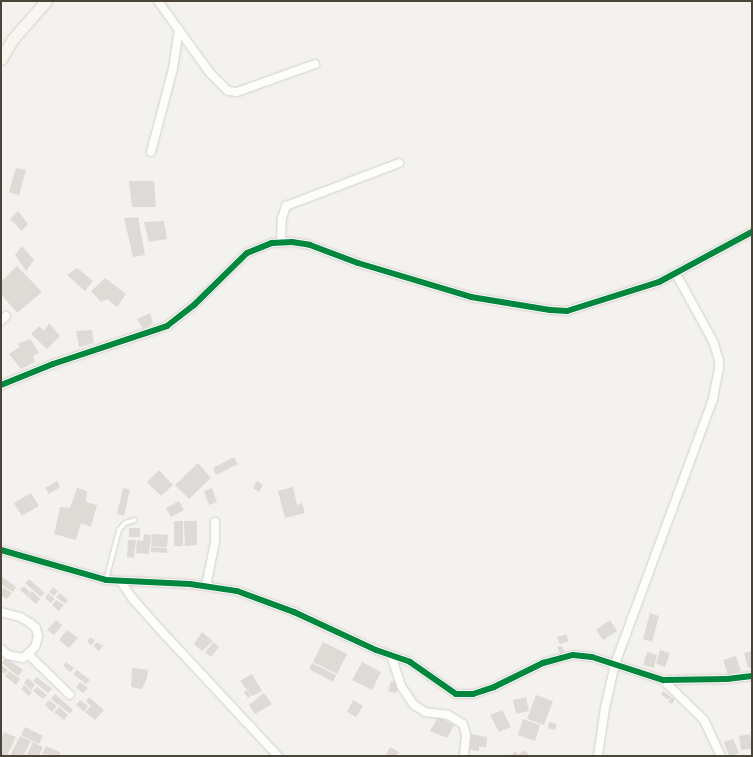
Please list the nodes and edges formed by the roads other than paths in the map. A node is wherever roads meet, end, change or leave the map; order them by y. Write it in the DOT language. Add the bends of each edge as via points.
graph roads {
  1 [pos="46,1"];
  2 [pos="158,1"];
  3 [pos="179,29"];
  4 [pos="1,59"];
  5 [pos="315,64"];
  6 [pos="151,152"];
  7 [pos="399,163"];
  8 [pos="752,232"];
  9 [pos="281,241"];
  10 [pos="676,274"];
  11 [pos="1,385"];
  12 [pos="134,520"];
  13 [pos="215,522"];
  14 [pos="1,550"];
  15 [pos="106,580"];
  16 [pos="121,582"];
  17 [pos="206,586"];
  18 [pos="1,612"];
  19 [pos="1,650"];
  20 [pos="29,655"];
  21 [pos="391,655"];
  22 [pos="615,664"];
  23 [pos="752,676"];
  24 [pos="663,680"];
  25 [pos="70,695"];
  26 [pos="464,753"];
  27 [pos="278,756"];
  28 [pos="598,756"];
  29 [pos="721,756"];
  1 -- 4 [label="main road" via="17,34"];
  2 -- 3 [label="street"];
  3 -- 5 [label="street" via="219,84 228,91 237,92"];
  3 -- 6 [label="street" via="173,69"];
  7 -- 9 [label="street" via="286,206"];
  8 -- 10 [label="street"];
  9 -- 10 [label="street" via="310,245 471,297 550,310 567,311 588,306"];
  9 -- 11 [label="street" via="264,244 247,253 194,305 166,326"];
  10 -- 22 [label="street" via="714,343 719,369 713,399"];
  12 -- 15 [label="lane" via="119,530"];
  13 -- 17 [label="street" via="215,542"];
  14 -- 15 [label="street"];
  15 -- 16 [label="street"];
  16 -- 17 [label="street"];
  16 -- 27 [label="street" via="164,635"];
  17 -- 21 [label="street" via="237,591 274,604"];
  18 -- 20 [label="street" via="20,617 36,628 38,637"];
  19 -- 20 [label="street" via="16,657"];
  20 -- 25 [label="street"];
  21 -- 22 [label="street" via="418,667 451,691 464,695 494,686 542,663 573,655 584,654"];
  21 -- 26 [label="street" via="402,686 414,705 425,712 448,715 463,724 466,735"];
  22 -- 24 [label="street"];
  22 -- 28 [label="street"];
  23 -- 24 [label="street"];
  24 -- 29 [label="street" via="704,720"];
}
